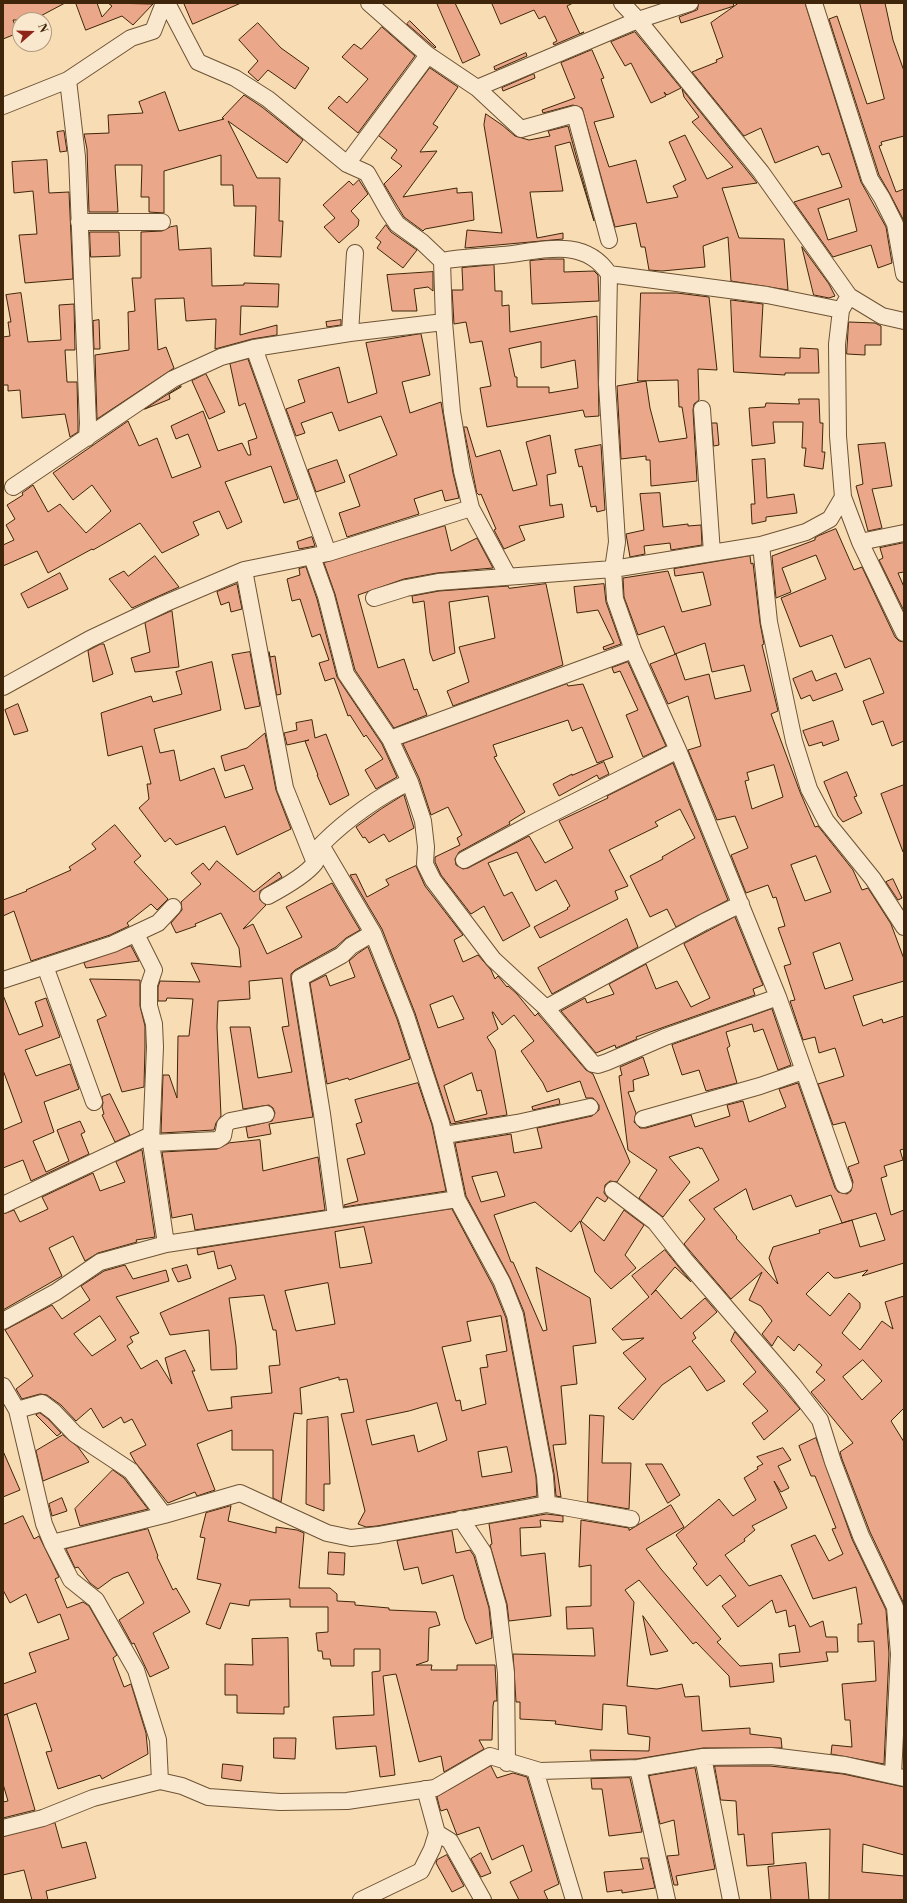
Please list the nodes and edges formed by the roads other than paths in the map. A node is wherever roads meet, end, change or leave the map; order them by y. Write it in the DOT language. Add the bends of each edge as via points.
graph roads {
  1 [pos="166,3"];
  2 [pos="369,3"];
  3 [pos="622,3"];
  4 [pos="690,3"];
  5 [pos="814,3"];
  6 [pos="638,20"];
  7 [pos="428,54"];
  8 [pos="68,80"];
  9 [pos="477,88"];
  10 [pos="3,106"];
  11 [pos="347,164"];
  12 [pos="79,222"];
  13 [pos="162,222"];
  14 [pos="610,240"];
  15 [pos="355,253"];
  16 [pos="442,261"];
  17 [pos="609,274"];
  18 [pos="904,274"];
  19 [pos="849,296"];
  20 [pos="841,310"];
  21 [pos="904,321"];
  22 [pos="444,322"];
  23 [pos="350,333"];
  24 [pos="254,348"];
  25 [pos="702,409"];
  26 [pos="87,438"];
  27 [pos="13,487"];
  28 [pos="843,497"];
  29 [pos="471,508"];
  30 [pos="904,533"];
  31 [pos="860,542"];
  32 [pos="761,545"];
  33 [pos="712,553"];
  34 [pos="320,555"];
  35 [pos="613,569"];
  36 [pos="244,570"];
  37 [pos="508,576"];
  38 [pos="374,598"];
  39 [pos="904,633"];
  40 [pos="632,650"];
  41 [pos="5,682"];
  42 [pos="390,739"];
  43 [pos="678,750"];
  44 [pos="410,782"];
  45 [pos="321,845"];
  46 [pos="464,860"];
  47 [pos="315,862"];
  48 [pos="268,896"];
  49 [pos="741,904"];
  50 [pos="173,907"];
  51 [pos="904,927"];
  52 [pos="373,933"];
  53 [pos="136,934"];
  54 [pos="45,966"];
  55 [pos="3,980"];
  56 [pos="778,997"];
  57 [pos="546,1008"];
  58 [pos="803,1071"];
  59 [pos="94,1102"];
  60 [pos="590,1107"];
  61 [pos="266,1114"];
  62 [pos="643,1119"];
  63 [pos="445,1135"];
  64 [pos="151,1139"];
  65 [pos="844,1185"];
  66 [pos="613,1190"];
  67 [pos="457,1199"];
  68 [pos="3,1205"];
  69 [pos="336,1217"];
  70 [pos="166,1244"];
  71 [pos="3,1321"];
  72 [pos="3,1386"];
  73 [pos="17,1410"];
  74 [pos="547,1504"];
  75 [pos="164,1515"];
  76 [pos="461,1519"];
  77 [pos="631,1519"];
  78 [pos="52,1543"];
  79 [pos="703,1757"];
  80 [pos="507,1763"];
  81 [pos="638,1768"];
  82 [pos="535,1770"];
  83 [pos="899,1776"];
  84 [pos="160,1781"];
  85 [pos="425,1789"];
  86 [pos="3,1828"];
  87 [pos="437,1833"];
  88 [pos="361,1900"];
  89 [pos="483,1900"];
  90 [pos="574,1900"];
  91 [pos="667,1900"];
  92 [pos="731,1900"];
  1 -- 8 [label="street" via="153,31 131,38"];
  1 -- 11 [label="street" via="198,62 235,78 268,99"];
  2 -- 7 [label="street"];
  3 -- 6 [label="street"];
  4 -- 6 [label="street"];
  5 -- 18 [label="street" via="870,180 894,224"];
  6 -- 9 [label="street"];
  6 -- 19 [label="street" via="761,172"];
  7 -- 9 [label="street"];
  7 -- 11 [label="street"];
  8 -- 10 [label="street"];
  8 -- 12 [label="street" via="77,157"];
  9 -- 14 [label="street" via="521,128 575,114"];
  11 -- 16 [label="street" via="368,173 397,224"];
  12 -- 13 [label="street"];
  12 -- 26 [label="street" via="87,383"];
  15 -- 23 [label="street"];
  16 -- 17 [label="street" via="562,247 592,255"];
  16 -- 22 [label="street"];
  17 -- 20 [label="street" via="759,294"];
  17 -- 35 [label="street" via="607,384 617,542"];
  19 -- 20 [label="street"];
  19 -- 21 [label="street" via="882,316"];
  20 -- 28 [label="street" via="837,344 838,436"];
  22 -- 23 [label="street"];
  22 -- 29 [label="street" via="452,412"];
  23 -- 24 [label="street"];
  24 -- 26 [label="street" via="221,357 173,379"];
  24 -- 34 [label="street"];
  25 -- 33 [label="street"];
  26 -- 27 [label="street"];
  28 -- 31 [label="street"];
  28 -- 32 [label="street" via="830,519 806,532"];
  29 -- 34 [label="street"];
  29 -- 37 [label="street"];
  30 -- 31 [label="street"];
  31 -- 39 [label="street"];
  32 -- 33 [label="street"];
  32 -- 51 [label="street" via="769,622 794,741 809,789 826,821 873,879"];
  33 -- 35 [label="street"];
  34 -- 36 [label="street"];
  34 -- 42 [label="street" via="326,596 346,674"];
  35 -- 37 [label="street"];
  35 -- 40 [label="street" via="615,599"];
  36 -- 41 [label="street" via="164,604"];
  36 -- 47 [label="street" via="285,788"];
  37 -- 38 [label="street" via="438,582"];
  40 -- 42 [label="street"];
  40 -- 43 [label="street"];
  42 -- 44 [label="street"];
  43 -- 46 [label="street"];
  43 -- 49 [label="street"];
  44 -- 45 [label="street" via="393,789"];
  44 -- 57 [label="street" via="423,821 426,847 424,864 433,880 493,959"];
  45 -- 47 [label="street"];
  45 -- 52 [label="street"];
  47 -- 48 [label="street" via="293,881"];
  49 -- 56 [label="street"];
  49 -- 57 [label="street"];
  50 -- 53 [label="street" via="158,923"];
  52 -- 63 [label="street" via="406,1016"];
  52 -- 69 [label="street" via="351,946 342,955 300,978"];
  53 -- 54 [label="street"];
  53 -- 64 [label="street" via="154,970 149,985 149,1006 154,1024 155,1047"];
  54 -- 55 [label="street"];
  54 -- 59 [label="street"];
  56 -- 57 [label="street" via="665,1037 598,1065 593,1064"];
  56 -- 58 [label="street"];
  58 -- 62 [label="street" via="760,1086"];
  58 -- 65 [label="street"];
  60 -- 63 [label="street"];
  61 -- 64 [label="street" via="230,1121 225,1126 223,1136 216,1140"];
  63 -- 67 [label="street"];
  64 -- 68 [label="street"];
  64 -- 70 [label="street"];
  66 -- 83 [label="street" via="655,1222 820,1420 861,1536 895,1607 899,1654"];
  67 -- 69 [label="street"];
  67 -- 74 [label="street" via="502,1282 515,1315 545,1476"];
  69 -- 70 [label="street"];
  70 -- 71 [label="street" via="100,1262 56,1292"];
  72 -- 73 [label="street"];
  73 -- 75 [label="street" via="42,1403 75,1434 131,1471"];
  73 -- 78 [label="street" via="44,1524"];
  74 -- 76 [label="street"];
  74 -- 77 [label="street"];
  75 -- 76 [label="street" via="240,1493 327,1533 351,1538"];
  75 -- 78 [label="street"];
  76 -- 80 [label="street" via="483,1552 498,1606 506,1673"];
  78 -- 84 [label="street" via="71,1580 96,1600 136,1670 158,1740"];
  79 -- 81 [label="street"];
  79 -- 83 [label="street" via="771,1756 845,1765"];
  79 -- 92 [label="street"];
  80 -- 82 [label="street"];
  80 -- 85 [label="street" via="490,1756 435,1788"];
  81 -- 82 [label="street" via="540,1772"];
  81 -- 91 [label="street"];
  82 -- 90 [label="street"];
  84 -- 85 [label="street" via="182,1786 208,1797 280,1802 347,1801"];
  84 -- 86 [label="street" via="94,1798 43,1818"];
  85 -- 87 [label="street"];
  87 -- 88 [label="street" via="421,1871"];
  87 -- 89 [label="street" via="450,1841"];
}
